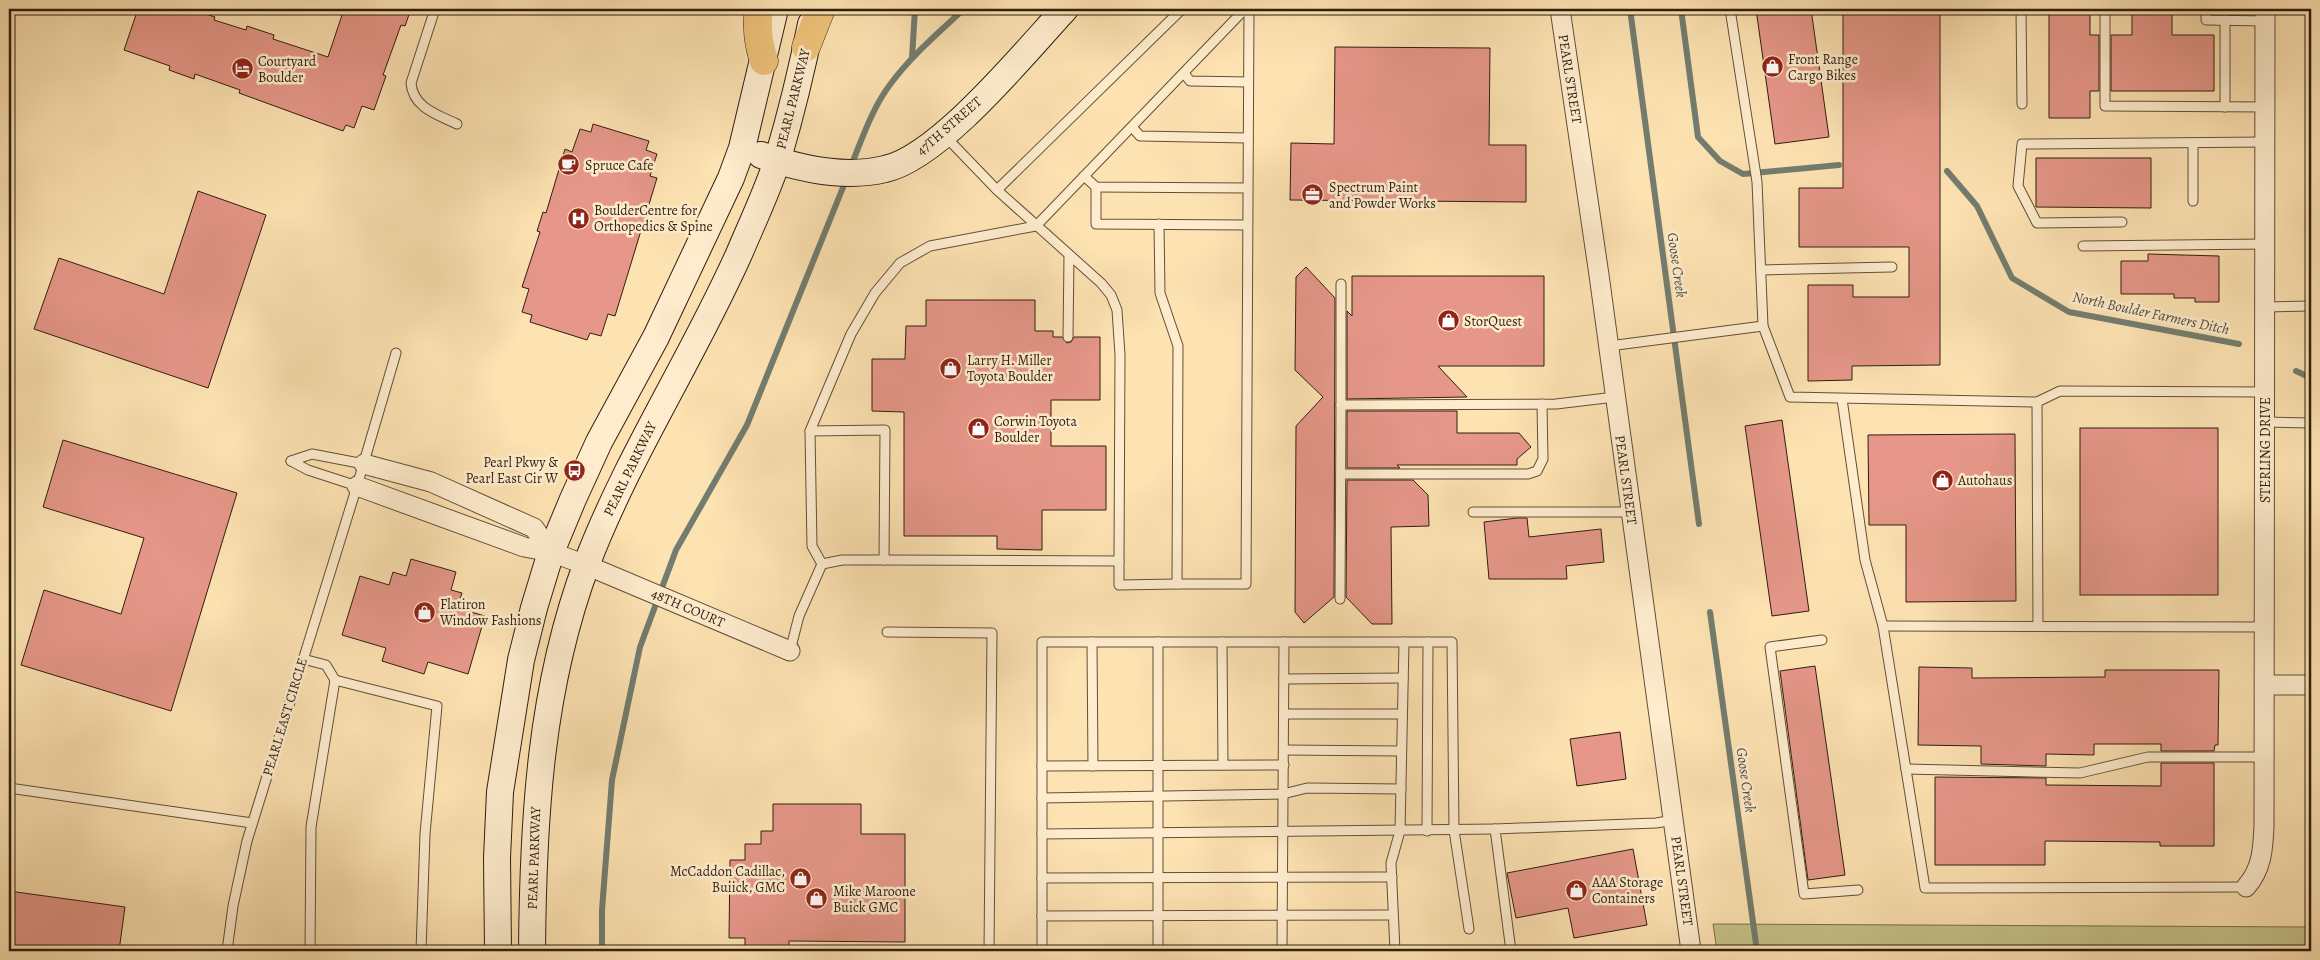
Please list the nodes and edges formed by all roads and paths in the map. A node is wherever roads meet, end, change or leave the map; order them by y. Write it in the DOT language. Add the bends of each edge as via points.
graph roads {
  1 [pos="435,9"];
  2 [pos="759,9"];
  3 [pos="775,9"];
  4 [pos="814,9"];
  5 [pos="821,9"];
  6 [pos="1065,9"];
  7 [pos="1182,9"];
  8 [pos="1247,9"];
  9 [pos="1560,9"];
  10 [pos="1730,9"];
  11 [pos="2021,9"];
  12 [pos="2105,9"];
  13 [pos="2206,9"];
  14 [pos="2265,15"];
  15 [pos="2225,20"];
  16 [pos="806,47"];
  17 [pos="764,61"];
  18 [pos="1184,73"];
  19 [pos="1248,82"];
  20 [pos="2022,104"];
  21 [pos="2225,107"];
  22 [pos="2265,107"];
  23 [pos="456,124"];
  24 [pos="1132,127"];
  25 [pos="943,135"];
  26 [pos="1248,138"];
  27 [pos="2266,142"];
  28 [pos="2194,143"];
  29 [pos="742,148"];
  30 [pos="777,161"];
  31 [pos="1084,176"];
  32 [pos="1096,187"];
  33 [pos="1247,188"];
  34 [pos="997,190"];
  35 [pos="2194,201"];
  36 [pos="2122,222"];
  37 [pos="1159,224"];
  38 [pos="1247,225"];
  39 [pos="1036,226"];
  40 [pos="2265,244"];
  41 [pos="2083,246"];
  42 [pos="1069,256"];
  43 [pos="1892,267"];
  44 [pos="1761,270"];
  45 [pos="1341,284"];
  46 [pos="2311,306"];
  47 [pos="2265,307"];
  48 [pos="1763,326"];
  49 [pos="1068,337"];
  50 [pos="1609,346"];
  51 [pos="396,353"];
  52 [pos="2265,392"];
  53 [pos="1615,396"];
  54 [pos="1842,399"];
  55 [pos="2037,402"];
  56 [pos="1542,404"];
  57 [pos="1341,405"];
  58 [pos="2265,422"];
  59 [pos="2311,423"];
  60 [pos="810,431"];
  61 [pos="364,464"];
  62 [pos="1341,474"];
  63 [pos="357,486"];
  64 [pos="1473,512"];
  65 [pos="1631,512"];
  66 [pos="551,552"];
  67 [pos="884,560"];
  68 [pos="1119,562"];
  69 [pos="822,564"];
  70 [pos="586,565"];
  71 [pos="1177,584"];
  72 [pos="1340,599"];
  73 [pos="1883,626"];
  74 [pos="2038,626"];
  75 [pos="2265,627"];
  76 [pos="887,632"];
  77 [pos="1822,640"];
  78 [pos="1092,642"];
  79 [pos="1158,642"];
  80 [pos="1222,642"];
  81 [pos="1284,642"];
  82 [pos="1404,642"];
  83 [pos="1428,642"];
  84 [pos="790,651"];
  85 [pos="303,659"];
  86 [pos="1403,678"];
  87 [pos="1284,679"];
  88 [pos="335,680"];
  89 [pos="2265,685"];
  90 [pos="2311,685"];
  91 [pos="1284,714"];
  92 [pos="1402,714"];
  93 [pos="1284,750"];
  94 [pos="1402,751"];
  95 [pos="2265,757"];
  96 [pos="1223,765"];
  97 [pos="1284,765"];
  98 [pos="1042,766"];
  99 [pos="1093,766"];
  100 [pos="1158,766"];
  101 [pos="1906,769"];
  102 [pos="9,788"];
  103 [pos="1401,789"];
  104 [pos="1283,794"];
  105 [pos="1157,796"];
  106 [pos="1042,798"];
  107 [pos="1674,820"];
  108 [pos="252,823"];
  109 [pos="1495,829"];
  110 [pos="1454,830"];
  111 [pos="1400,831"];
  112 [pos="1427,831"];
  113 [pos="1283,832"];
  114 [pos="1157,833"];
  115 [pos="1042,834"];
  116 [pos="1392,877"];
  117 [pos="1042,878"];
  118 [pos="1158,878"];
  119 [pos="1283,878"];
  120 [pos="2246,887"];
  121 [pos="1858,890"];
  122 [pos="1283,915"];
  123 [pos="1393,915"];
  124 [pos="1042,916"];
  125 [pos="1158,916"];
  126 [pos="1469,929"];
  127 [pos="227,951"];
  128 [pos="310,951"];
  129 [pos="421,951"];
  130 [pos="498,951"];
  131 [pos="532,951"];
  132 [pos="989,951"];
  133 [pos="1042,951"];
  134 [pos="1158,951"];
  135 [pos="1282,951"];
  136 [pos="1395,951"];
  137 [pos="1511,951"];
  138 [pos="1691,951"];
  1 -- 23 [label="lane" via="410,84 411,91 423,108"];
  2 -- 17 [label="highway" via="756,23 758,44"];
  3 -- 17 [label="main road"];
  4 -- 16 [label="main road, PEARL PARKWAY"];
  5 -- 16 [label="highway"];
  6 -- 25 [label="main road, 47TH STREET"];
  7 -- 34 [label="lane"];
  8 -- 18 [label="lane"];
  8 -- 19 [label="lane"];
  9 -- 50 [label="street, PEARL STREET"];
  10 -- 44 [label="lane" via="1757,182"];
  11 -- 20 [label="lane"];
  12 -- 21 [label="lane" via="2105,106"];
  13 -- 15 [label="lane" via="2206,20"];
  14 -- 15 [label="lane"];
  14 -- 22 [label="street, STERLING DRIVE"];
  15 -- 21 [label="lane"];
  16 -- 30 [label="main road, PEARL PARKWAY"];
  17 -- 29 [label="main road"];
  18 -- 19 [label="lane" via="1190,81"];
  18 -- 24 [label="lane"];
  19 -- 26 [label="lane"];
  21 -- 22 [label="lane"];
  22 -- 27 [label="street, STERLING DRIVE"];
  24 -- 26 [label="lane" via="1140,136"];
  24 -- 31 [label="lane"];
  25 -- 30 [label="main road, 47TH STREET" via="922,152 885,170 829,172"];
  25 -- 34 [label="lane"];
  26 -- 33 [label="lane"];
  27 -- 28 [label="lane"];
  27 -- 40 [label="street, STERLING DRIVE"];
  28 -- 35 [label="lane"];
  28 -- 36 [label="lane" via="2022,144 2018,186 2036,223"];
  29 -- 30 [label="main road, 47TH STREET"];
  29 -- 66 [label="main road" via="691,266 599,442"];
  30 -- 70 [label="main road, PEARL PARKWAY" via="735,262 636,453"];
  31 -- 32 [label="lane"];
  31 -- 39 [label="lane"];
  32 -- 33 [label="lane"];
  32 -- 37 [label="lane" via="1096,224"];
  33 -- 38 [label="lane"];
  34 -- 39 [label="lane"];
  37 -- 38 [label="lane"];
  37 -- 71 [label="lane" via="1160,293 1178,346"];
  38 -- 71 [label="lane" via="1246,584"];
  39 -- 42 [label="lane"];
  39 -- 60 [label="lane" via="930,246 900,263 875,293 851,334"];
  40 -- 41 [label="lane"];
  40 -- 47 [label="street, STERLING DRIVE"];
  42 -- 49 [label="lane"];
  42 -- 68 [label="lane" via="1101,283 1112,296 1117,310 1120,354"];
  43 -- 44 [label="lane"];
  44 -- 48 [label="lane"];
  45 -- 57 [label="lane"];
  46 -- 47 [label="lane"];
  47 -- 52 [label="street, STERLING DRIVE"];
  48 -- 50 [label="lane"];
  48 -- 54 [label="lane" via="1790,397"];
  50 -- 53 [label="street, PEARL STREET"];
  51 -- 61 [label="lane, PEARL EAST CIRCLE"];
  52 -- 55 [label="lane" via="2060,391"];
  52 -- 58 [label="street, STERLING DRIVE"];
  53 -- 56 [label="lane"];
  53 -- 65 [label="street, PEARL STREET"];
  54 -- 55 [label="lane"];
  54 -- 73 [label="lane" via="1865,560"];
  55 -- 74 [label="lane"];
  56 -- 57 [label="lane"];
  56 -- 62 [label="lane" via="1542,459 1537,471 1528,474"];
  57 -- 62 [label="lane"];
  58 -- 59 [label="lane"];
  58 -- 75 [label="street, STERLING DRIVE"];
  60 -- 67 [label="lane" via="885,430"];
  60 -- 69 [label="lane" via="812,546"];
  61 -- 63 [label="lane, PEARL EAST CIRCLE"];
  61 -- 63 [label="lane" via="312,454 291,461"];
  61 -- 66 [label="street" via="423,479 527,524 534,528"];
  62 -- 72 [label="lane"];
  63 -- 66 [label="street" via="524,547"];
  63 -- 85 [label="lane, PEARL EAST CIRCLE"];
  64 -- 65 [label="lane"];
  65 -- 107 [label="street, PEARL STREET"];
  66 -- 70 [label="street, 48TH COURT"];
  66 -- 130 [label="main road" via="521,660 504,765 497,858"];
  67 -- 68 [label="lane"];
  67 -- 69 [label="lane" via="842,560"];
  68 -- 71 [label="lane" via="1119,585"];
  69 -- 84 [label="lane" via="799,616"];
  70 -- 84 [label="street, 48TH COURT"];
  70 -- 131 [label="main road, PEARL PARKWAY" via="556,667 540,758 532,863"];
  73 -- 74 [label="lane"];
  73 -- 101 [label="lane"];
  74 -- 75 [label="lane"];
  75 -- 89 [label="street, STERLING DRIVE"];
  76 -- 132 [label="lane" via="992,632"];
  77 -- 121 [label="lane" via="1770,646 1804,894"];
  78 -- 79 [label="lane"];
  78 -- 98 [label="lane" via="1042,642"];
  78 -- 99 [label="lane"];
  79 -- 80 [label="lane"];
  79 -- 100 [label="lane"];
  80 -- 81 [label="lane"];
  80 -- 96 [label="lane"];
  81 -- 82 [label="lane"];
  81 -- 87 [label="lane"];
  82 -- 83 [label="lane"];
  82 -- 86 [label="lane"];
  83 -- 110 [label="lane" via="1452,642"];
  83 -- 112 [label="lane"];
  85 -- 88 [label="lane" via="326,665"];
  85 -- 108 [label="lane, PEARL EAST CIRCLE"];
  86 -- 87 [label="lane"];
  86 -- 92 [label="lane"];
  87 -- 91 [label="lane"];
  88 -- 128 [label="lane" via="311,827"];
  88 -- 129 [label="lane" via="437,706 425,834"];
  89 -- 90 [label="street"];
  89 -- 95 [label="street, STERLING DRIVE"];
  91 -- 92 [label="lane"];
  91 -- 93 [label="lane"];
  92 -- 94 [label="lane"];
  93 -- 94 [label="lane"];
  93 -- 97 [label="lane"];
  94 -- 103 [label="lane"];
  95 -- 101 [label="lane" via="2148,757 2080,773"];
  95 -- 120 [label="street, STERLING DRIVE" via="2263,847 2256,876"];
  96 -- 97 [label="lane"];
  96 -- 100 [label="lane"];
  97 -- 104 [label="lane"];
  98 -- 99 [label="lane"];
  98 -- 106 [label="lane"];
  99 -- 100 [label="lane"];
  100 -- 105 [label="lane"];
  101 -- 120 [label="lane" via="1925,888"];
  102 -- 108 [label="lane"];
  103 -- 104 [label="lane" via="1307,788"];
  103 -- 111 [label="lane"];
  104 -- 105 [label="lane"];
  104 -- 113 [label="lane"];
  105 -- 106 [label="lane"];
  105 -- 114 [label="lane"];
  106 -- 115 [label="lane"];
  107 -- 109 [label="lane"];
  107 -- 138 [label="street, PEARL STREET"];
  108 -- 127 [label="lane, PEARL EAST CIRCLE" via="233,906"];
  109 -- 110 [label="lane"];
  109 -- 137 [label="lane"];
  110 -- 112 [label="lane"];
  110 -- 126 [label="lane"];
  111 -- 112 [label="lane"];
  111 -- 113 [label="lane"];
  111 -- 116 [label="lane" via="1391,863"];
  113 -- 114 [label="lane"];
  113 -- 119 [label="lane"];
  114 -- 115 [label="lane"];
  114 -- 118 [label="lane"];
  115 -- 117 [label="lane"];
  116 -- 119 [label="lane"];
  116 -- 123 [label="lane"];
  117 -- 118 [label="lane"];
  117 -- 124 [label="lane"];
  118 -- 119 [label="lane"];
  118 -- 125 [label="lane"];
  119 -- 122 [label="lane"];
  122 -- 123 [label="lane"];
  122 -- 125 [label="lane"];
  122 -- 135 [label="lane"];
  123 -- 136 [label="lane"];
  124 -- 125 [label="lane"];
  124 -- 133 [label="lane"];
  125 -- 134 [label="lane"];
}
